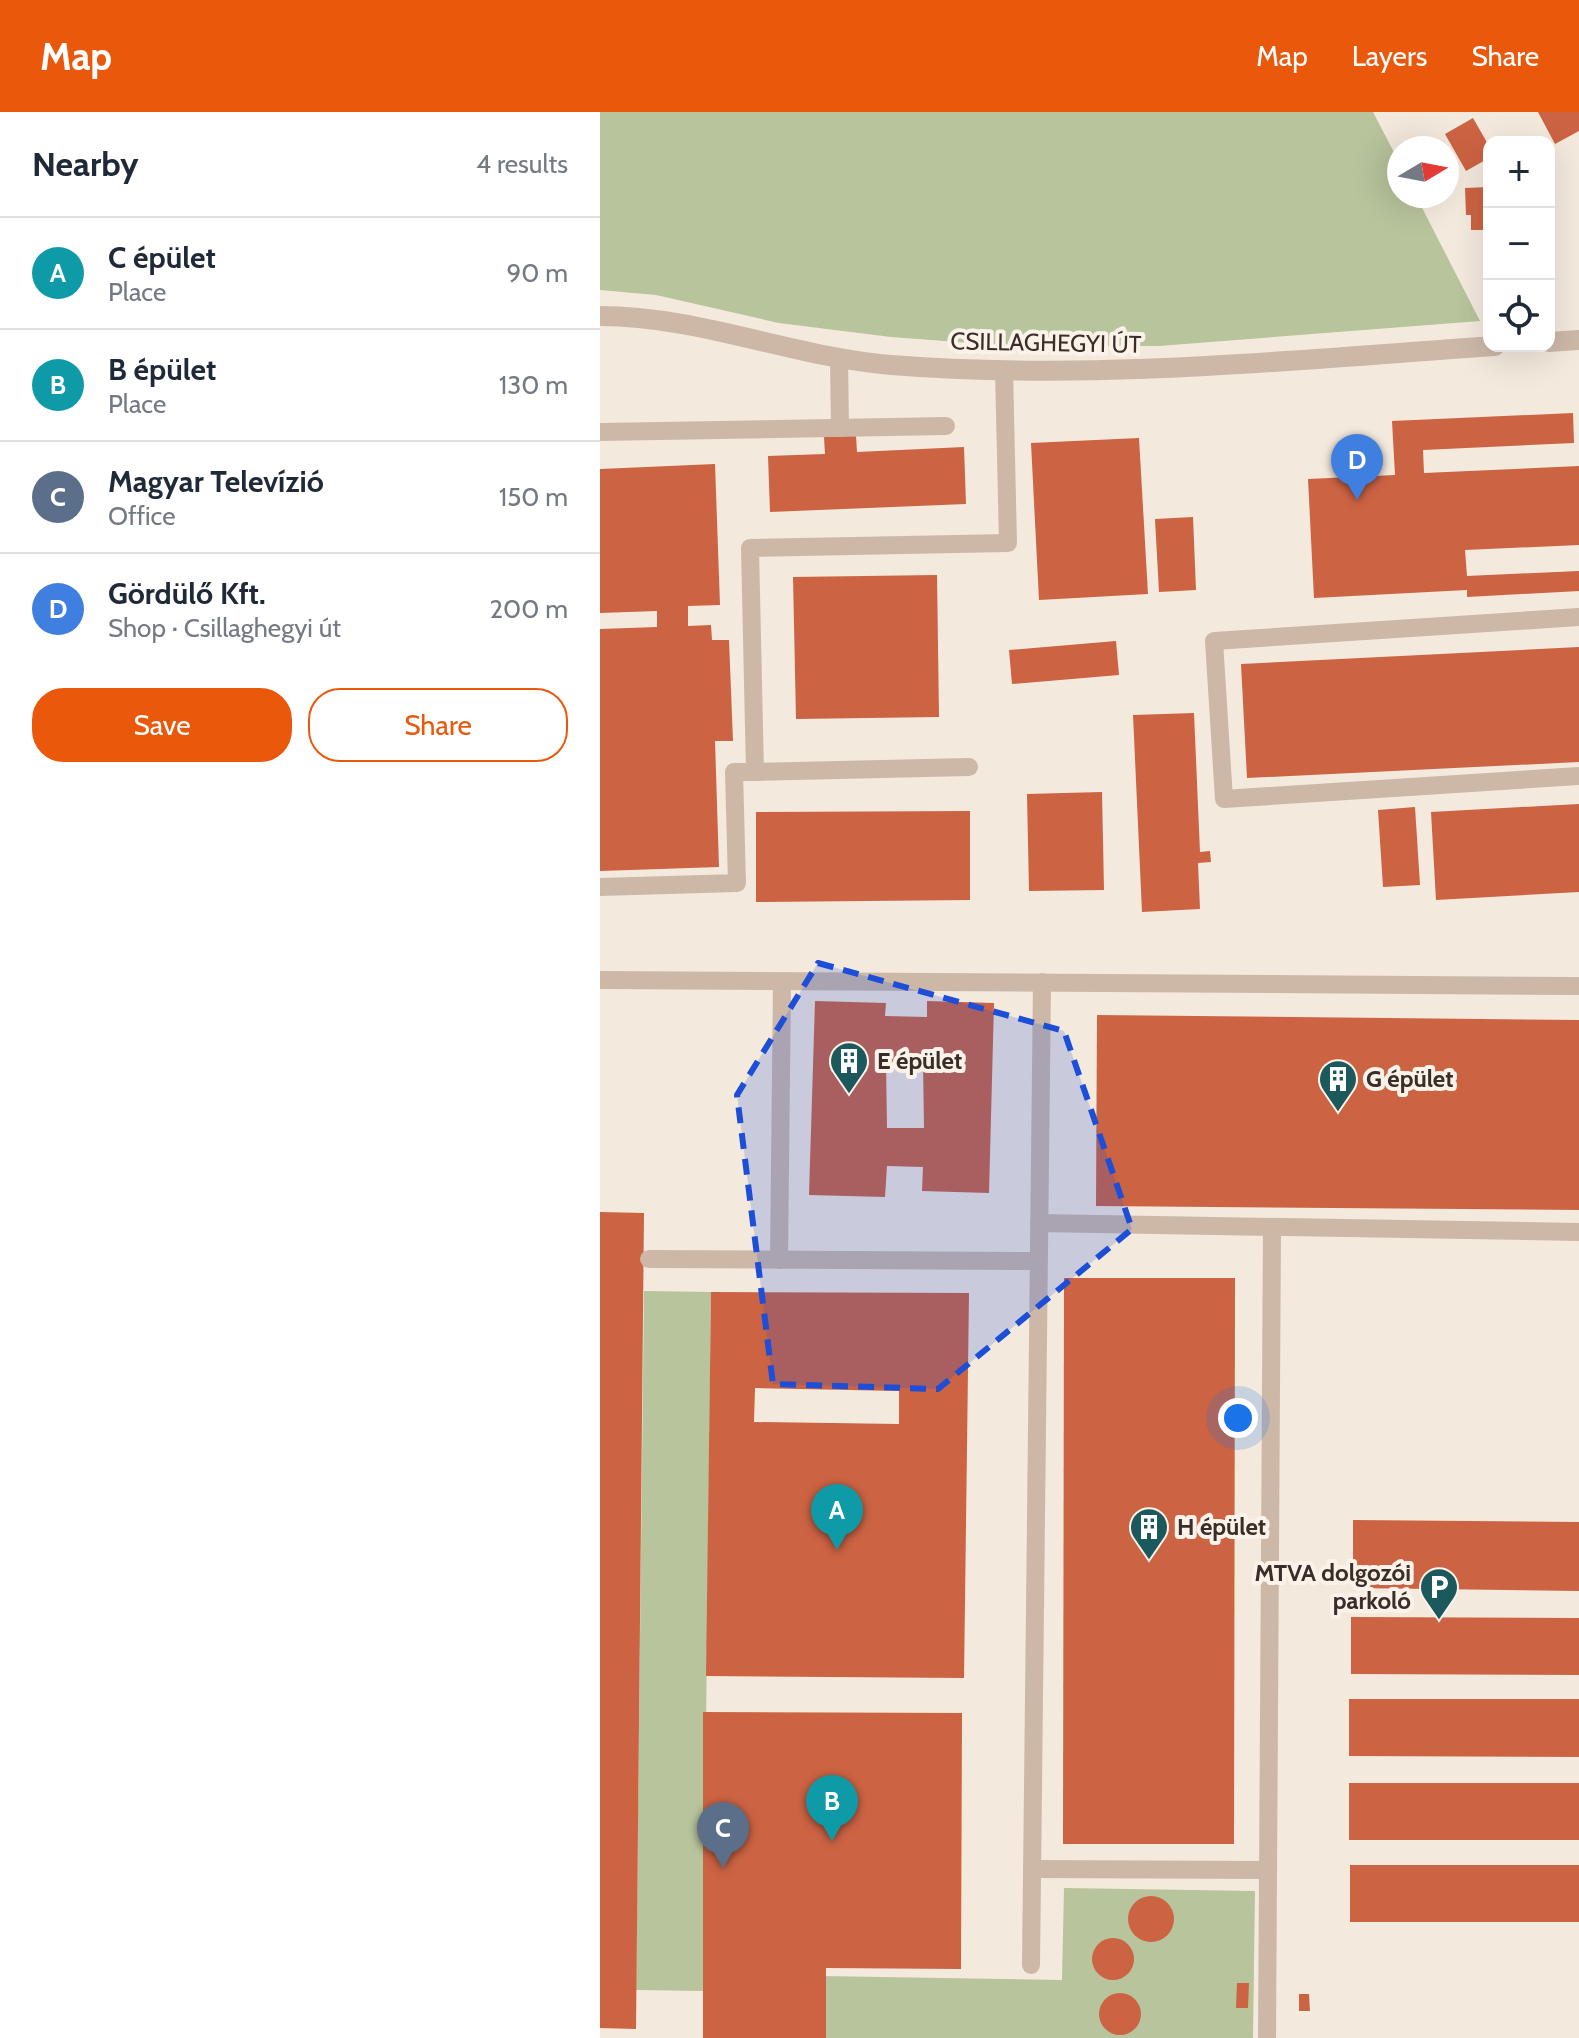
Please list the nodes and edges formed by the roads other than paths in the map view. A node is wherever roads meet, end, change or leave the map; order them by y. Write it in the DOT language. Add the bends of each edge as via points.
graph roads {
  1 [pos="600,316"];
  2 [pos="1579,340"];
  3 [pos="1555,342"];
  4 [pos="1483,347"];
  5 [pos="839,357"];
  6 [pos="1004,370"];
  7 [pos="946,426"];
  8 [pos="840,428"];
  9 [pos="600,432"];
  10 [pos="1579,617"];
  11 [pos="969,767"];
  12 [pos="755,772"];
  13 [pos="1579,776"];
  14 [pos="600,887"];
  15 [pos="600,980"];
  16 [pos="782,982"];
  17 [pos="1042,982"];
  18 [pos="1579,986"];
  19 [pos="1039,1223"];
  20 [pos="1272,1227"];
  21 [pos="1579,1232"];
  22 [pos="649,1259"];
  23 [pos="779,1260"];
  24 [pos="1038,1261"];
  25 [pos="1032,1869"];
  26 [pos="1268,1870"];
  27 [pos="1031,1965"];
  28 [pos="1267,2038"];
  1 -- 5 [label="street, CSILLAGHEGYI ÚT" via="653,319"];
  2 -- 3 [label="street"];
  4 -- 6 [label="street, CSILLAGHEGYI ÚT" via="1150,370"];
  5 -- 6 [label="street, CSILLAGHEGYI ÚT" via="889,365"];
  5 -- 8 [label="lane"];
  6 -- 12 [label="lane" via="1008,543 750,548"];
  7 -- 8 [label="lane"];
  8 -- 9 [label="lane"];
  10 -- 13 [label="lane" via="1214,641 1224,799"];
  11 -- 12 [label="lane"];
  12 -- 14 [label="lane" via="734,772 737,883"];
  15 -- 16 [label="lane"];
  16 -- 17 [label="lane"];
  16 -- 23 [label="lane"];
  17 -- 18 [label="lane"];
  17 -- 19 [label="lane"];
  19 -- 20 [label="lane"];
  19 -- 24 [label="lane"];
  20 -- 21 [label="lane"];
  20 -- 26 [label="lane"];
  22 -- 23 [label="lane"];
  23 -- 24 [label="lane"];
  24 -- 25 [label="lane"];
  25 -- 26 [label="lane"];
  25 -- 27 [label="lane"];
  26 -- 28 [label="lane"];
}
